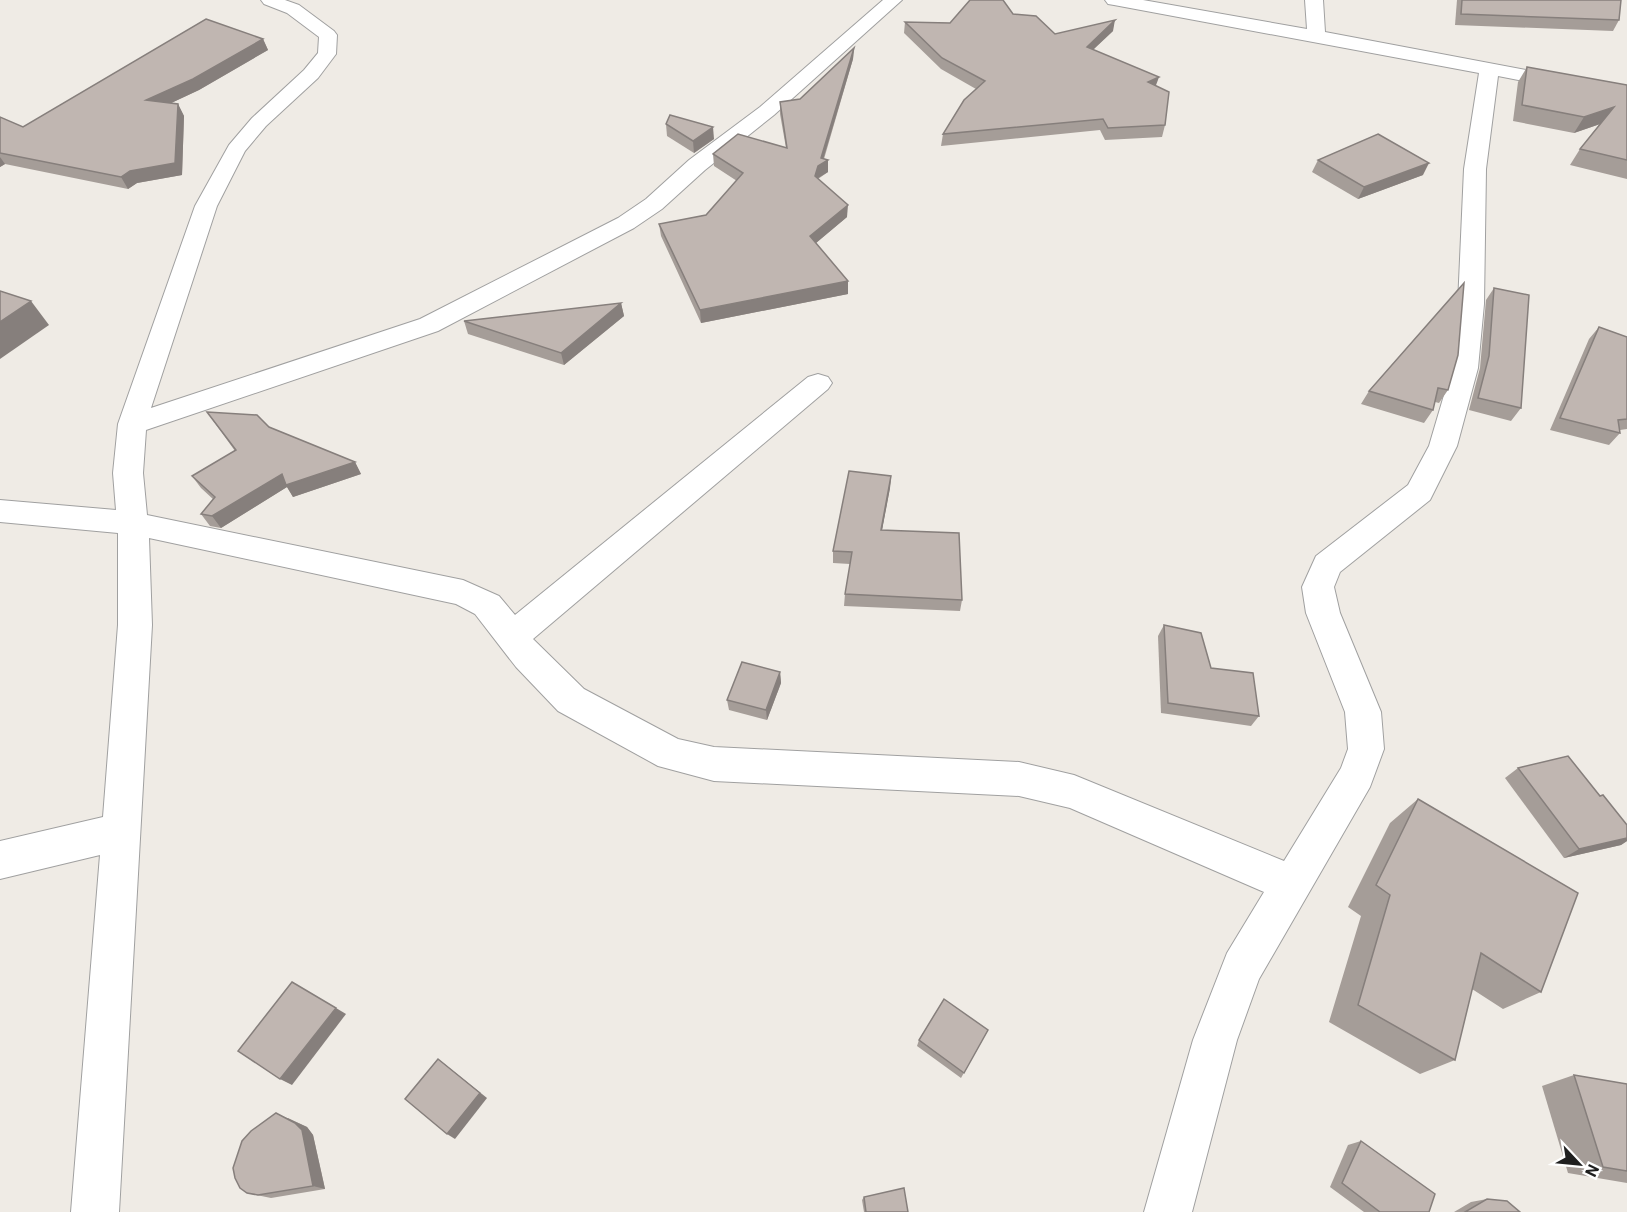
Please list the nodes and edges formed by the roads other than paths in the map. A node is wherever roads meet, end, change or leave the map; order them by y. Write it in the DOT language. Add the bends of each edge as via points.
graph roads {
  1 [pos="270,0"];
  2 [pos="893,0"];
  3 [pos="1114,0"];
  4 [pos="1314,0"];
  5 [pos="1316,36"];
  6 [pos="1489,69"];
  7 [pos="1627,96"];
  8 [pos="818,383"];
  9 [pos="132,424"];
  10 [pos="0,511"];
  11 [pos="133,523"];
  12 [pos="512,637"];
  13 [pos="121,831"];
  14 [pos="0,860"];
  15 [pos="1292,884"];
  16 [pos="95,1212"];
  17 [pos="1168,1212"];
  1 -- 9 [label="street" via="293,9 328,35 327,54 236,149 206,206"];
  2 -- 9 [label="street" via="767,111 626,223 429,325"];
  3 -- 5 [label="street"];
  4 -- 5 [label="street"];
  5 -- 6 [label="street"];
  6 -- 7 [label="street"];
  6 -- 15 [label="street" via="1475,169 1465,368 1443,446 1419,492 1327,565 1318,587 1323,613 1363,712 1366,749 1357,775"];
  8 -- 12 [label="street"];
  9 -- 11 [label="street" via="128,473"];
  10 -- 11 [label="street"];
  11 -- 12 [label="street" via="463,593 487,605"];
  11 -- 13 [label="street" via="135,625"];
  12 -- 15 [label="street" via="571,700 671,754 724,765 1019,779 1074,792"];
  13 -- 14 [label="street"];
  13 -- 16 [label="street"];
  15 -- 17 [label="street" via="1239,978 1215,1040"];
}
